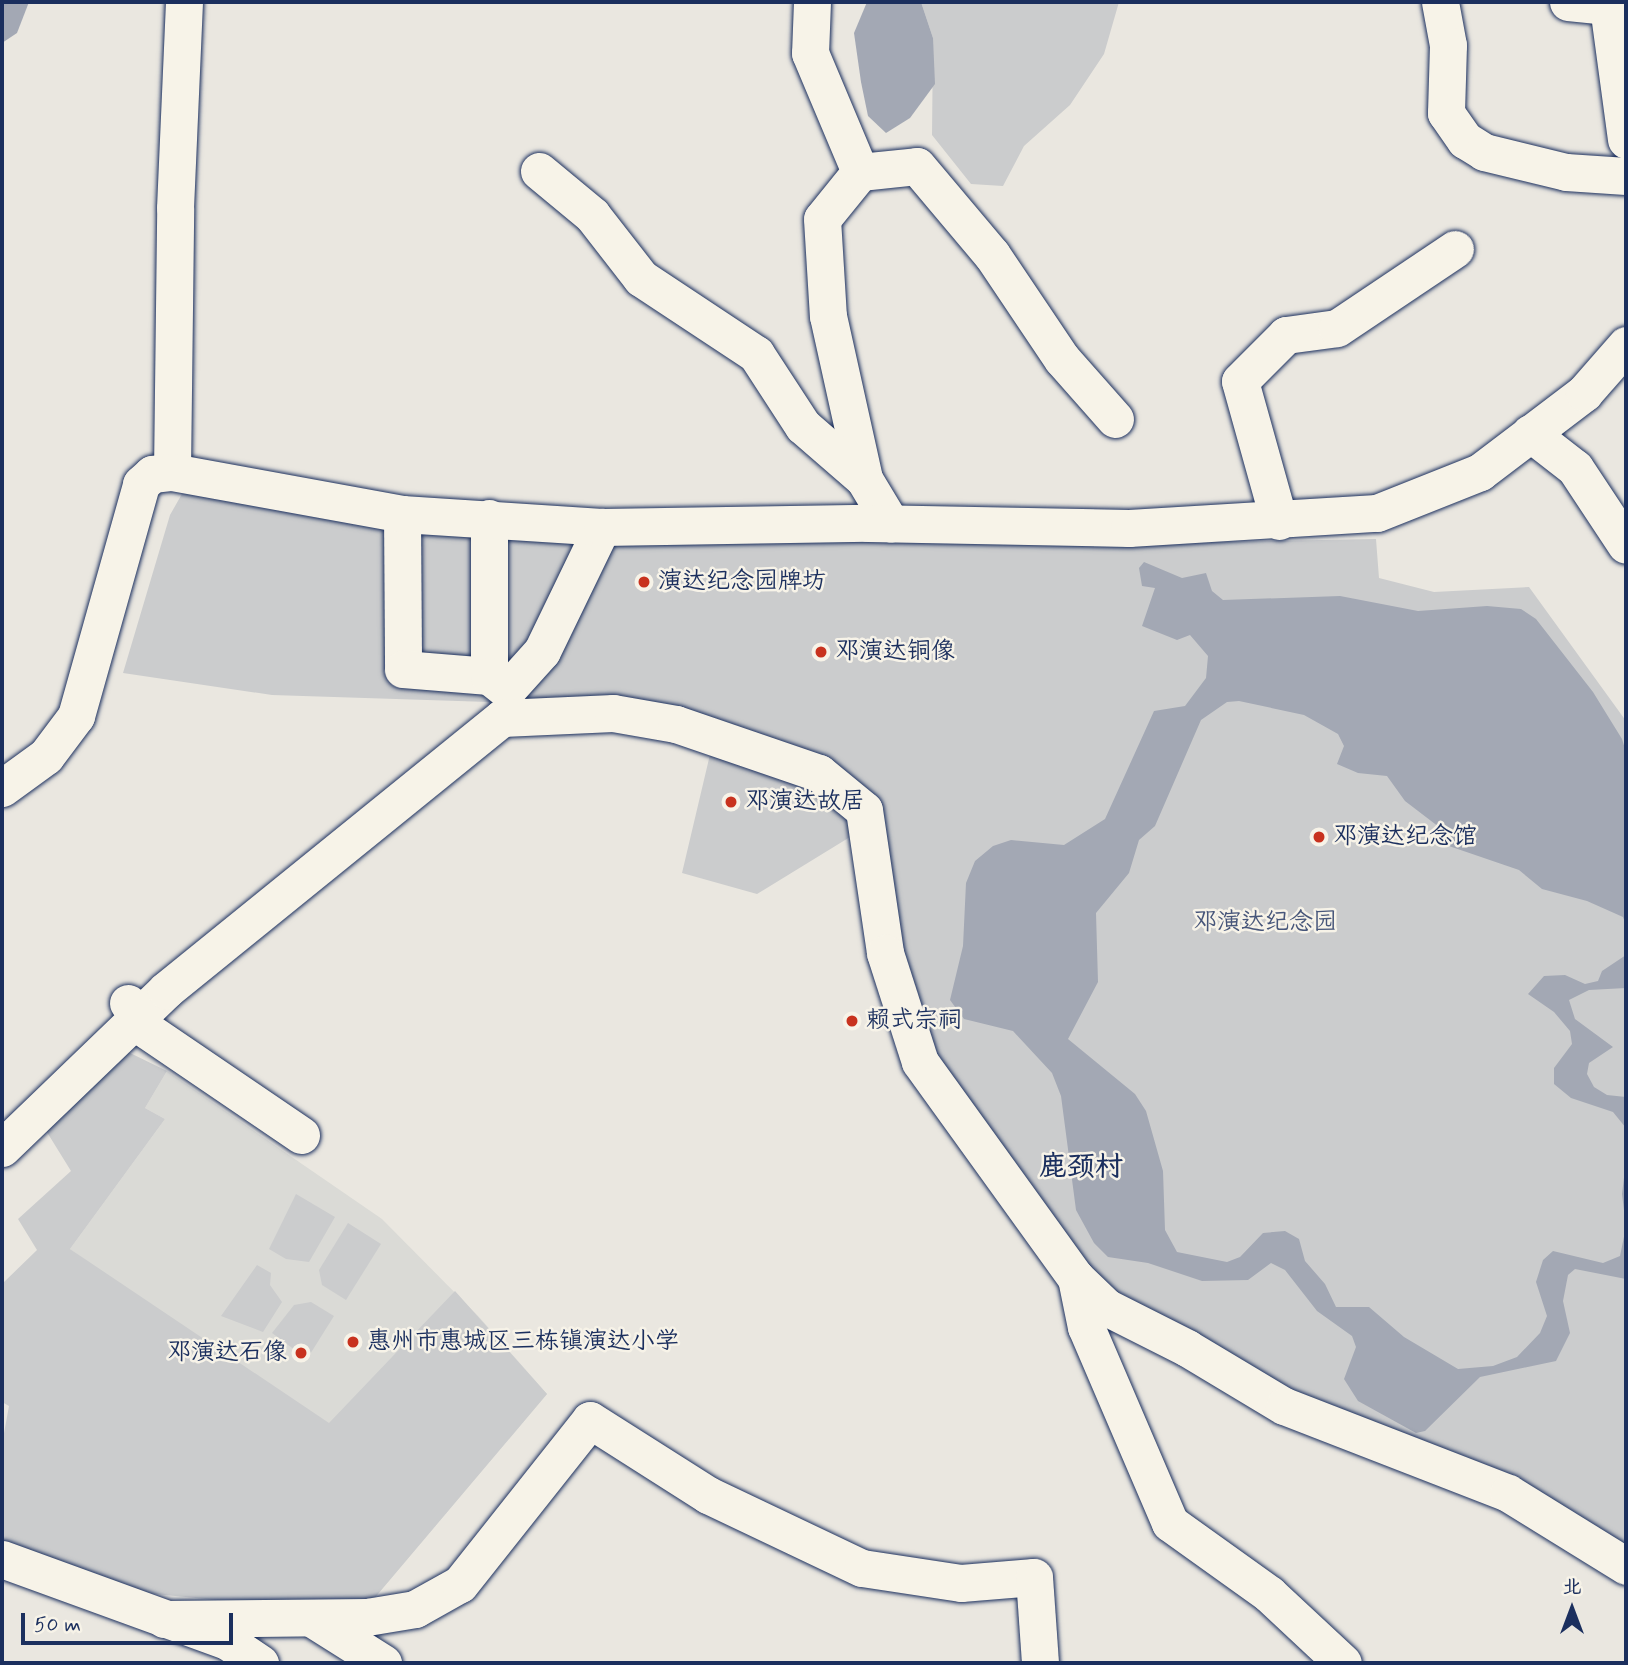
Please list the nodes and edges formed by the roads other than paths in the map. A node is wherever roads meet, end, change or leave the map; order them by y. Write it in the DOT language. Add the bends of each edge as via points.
graph roads {
  1 [pos="184,2"];
  2 [pos="812,2"];
  3 [pos="1440,2"];
  4 [pos="1568,2"];
  5 [pos="1626,140"];
  6 [pos="539,171"];
  7 [pos="860,172"];
  8 [pos="1626,176"];
  9 [pos="1455,249"];
  10 [pos="1626,345"];
  11 [pos="1115,419"];
  12 [pos="1530,433"];
  13 [pos="172,472"];
  14 [pos="864,479"];
  15 [pos="402,514"];
  16 [pos="489,518"];
  17 [pos="1279,521"];
  18 [pos="891,524"];
  19 [pos="602,527"];
  20 [pos="1626,545"];
  21 [pos="499,695"];
  22 [pos="2,788"];
  23 [pos="128,1003"];
  24 [pos="301,1135"];
  25 [pos="2,1148"];
  26 [pos="1076,1278"];
  27 [pos="2,1559"];
  28 [pos="1626,1566"];
  29 [pos="164,1619"];
  30 [pos="313,1619"];
  31 [pos="260,1663"];
  32 [pos="383,1663"];
  33 [pos="1040,1663"];
  34 [pos="1343,1663"];
  1 -- 13 [label="street" via="175,208"];
  2 -- 7 [label="street" via="810,53"];
  3 -- 8 [label="street" via="1448,45 1446,113 1465,140 1484,152 1566,172"];
  4 -- 5 [label="street" via="1608,6"];
  6 -- 14 [label="street" via="592,215 641,278 756,354 803,426"];
  7 -- 11 [label="street" via="917,166 992,255 1062,359"];
  7 -- 14 [label="street" via="822,219 828,316"];
  9 -- 17 [label="street" via="1338,328 1286,335 1240,381"];
  10 -- 12 [label="street" via="1584,393"];
  12 -- 17 [label="street" via="1480,472 1408,503 1377,513"];
  12 -- 20 [label="street" via="1575,468"];
  13 -- 15 [label="street"];
  13 -- 22 [label="street" via="152,474 141,484 76,716 46,756"];
  14 -- 18 [label="street"];
  15 -- 16 [label="street"];
  15 -- 21 [label="street" via="403,670"];
  16 -- 19 [label="street"];
  16 -- 21 [label="street"];
  17 -- 18 [label="street" via="1067,529"];
  18 -- 19 [label="street"];
  19 -- 21 [label="street" via="542,651"];
  21 -- 25 [label="street" via="166,990"];
  21 -- 26 [label="street" via="676,724 819,774 864,810 885,953 920,1062"];
  23 -- 24 [label="street" via="148,1031"];
  26 -- 28 [label="street" via="1105,1307 1187,1348 1284,1406 1508,1493"];
  26 -- 34 [label="street" via="1086,1327 1170,1523 1269,1594"];
  27 -- 29 [label="street"];
  29 -- 30 [label="street"];
  29 -- 31 [label="street" via="227,1641"];
  30 -- 32 [label="street"];
  30 -- 33 [label="street" via="415,1609 460,1584 590,1420 708,1495 862,1569 961,1583 1034,1577"];
}
